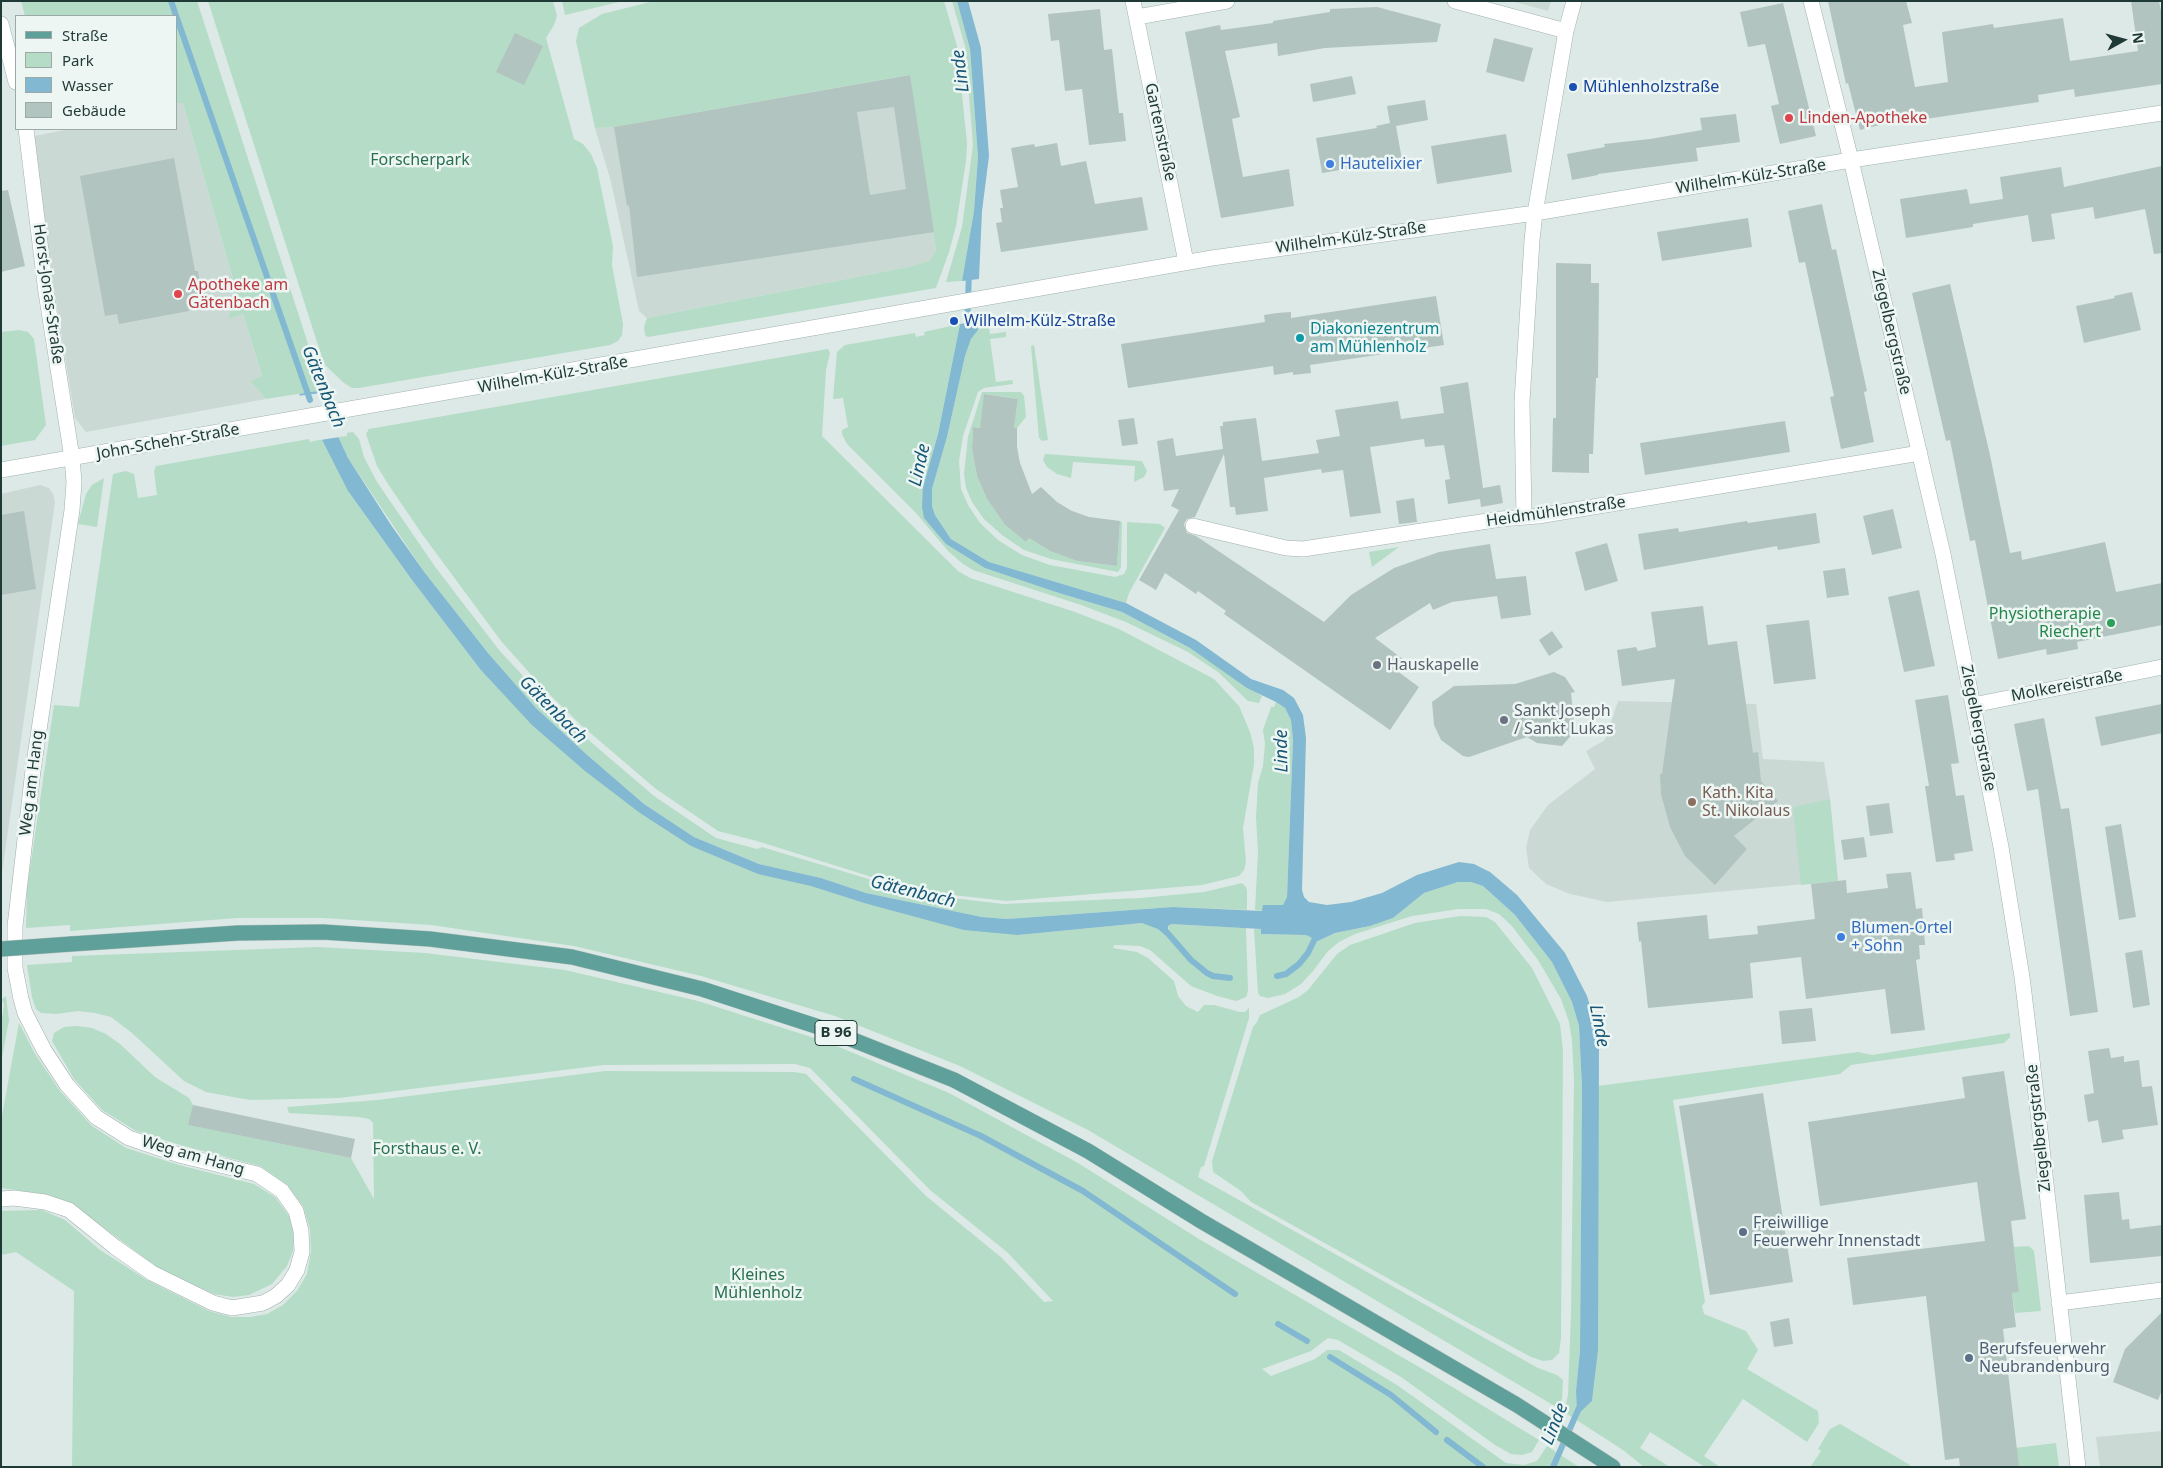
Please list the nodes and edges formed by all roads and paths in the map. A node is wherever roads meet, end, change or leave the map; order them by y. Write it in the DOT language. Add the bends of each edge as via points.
graph roads {
  1 [pos="1133,1"];
  2 [pos="1227,1"];
  3 [pos="1455,1"];
  4 [pos="1574,1"];
  5 [pos="1811,1"];
  6 [pos="1137,16"];
  7 [pos="1,24"];
  8 [pos="1566,31"];
  9 [pos="15,78"];
  10 [pos="2162,113"];
  11 [pos="26,130"];
  12 [pos="1851,160"];
  13 [pos="1535,213"];
  14 [pos="1186,262"];
  15 [pos="335,413"];
  16 [pos="1920,453"];
  17 [pos="72,458"];
  18 [pos="1,470"];
  19 [pos="1524,517"];
  20 [pos="1193,526"];
  21 [pos="2162,667"];
  22 [pos="1973,705"];
  23 [pos="1,949"];
  24 [pos="1,1199"];
  25 [pos="2162,1290"];
  26 [pos="2059,1303"];
  27 [pos="1612,1467"];
  28 [pos="2078,1467"];
  1 -- 6 [label="street, Gartenstraße"];
  2 -- 6 [label="street"];
  3 -- 8 [label="street"];
  4 -- 8 [label="street"];
  5 -- 12 [label="street, Ziegelbergstraße"];
  6 -- 14 [label="street, Gartenstraße"];
  7 -- 9 [label="street"];
  8 -- 13 [label="street"];
  10 -- 12 [label="street, Wilhelm-Külz-Straße"];
  11 -- 17 [label="street, Horst-Jonas-Straße" via="46,292"];
  12 -- 13 [label="street, Wilhelm-Külz-Straße"];
  12 -- 16 [label="street, Ziegelbergstraße"];
  13 -- 14 [label="street, Wilhelm-Külz-Straße"];
  13 -- 19 [label="street" via="1524,335"];
  14 -- 15 [label="street, Wilhelm-Külz-Straße"];
  15 -- 17 [label="street, John-Schehr-Straße"];
  16 -- 19 [label="street, Heidmühlenstraße"];
  16 -- 22 [label="street, Ziegelbergstraße"];
  17 -- 18 [label="street, John-Schehr-Straße"];
  17 -- 24 [label="street, Weg am Hang" via="72,510 33,770 15,926 15,968 21,1000 34,1030 67,1086 96,1116 129,1138 179,1155 257,1174 282,1191 296,1211 302,1231 302,1252 297,1270 276,1296 263,1303 232,1308 213,1303 152,1273 69,1210 45,1202"];
  19 -- 20 [label="street, Heidmühlenstraße" via="1304,549 1286,548"];
  21 -- 22 [label="street, Molkereistraße"];
  22 -- 26 [label="street, Ziegelbergstraße" via="2001,846 2022,977"];
  23 -- 27 [label="main road, B 96, bridge" via="238,933 322,932 430,939 572,957 702,989 828,1030 954,1080 1088,1152 1517,1405"];
  25 -- 26 [label="street"];
  26 -- 28 [label="street, Ziegelbergstraße"];
}
